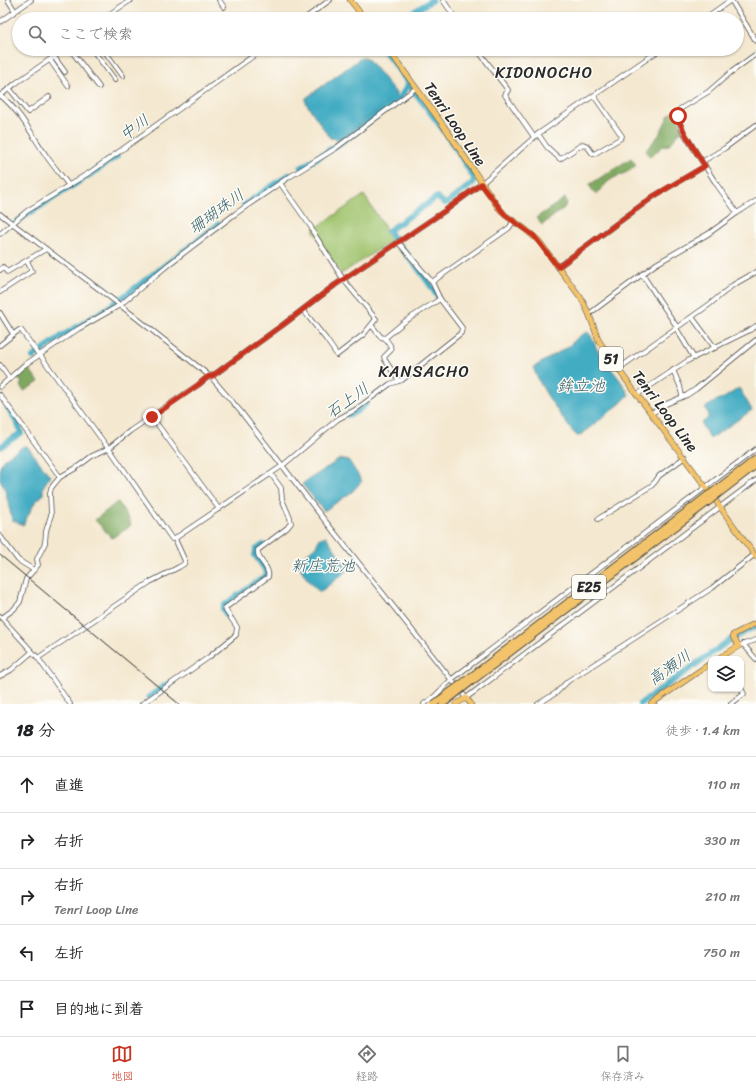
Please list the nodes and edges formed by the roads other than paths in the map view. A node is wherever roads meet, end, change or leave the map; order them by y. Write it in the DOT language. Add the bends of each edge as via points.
graph roads {
  1 [pos="8,0"];
  2 [pos="31,0"];
  3 [pos="131,0"];
  4 [pos="219,0"];
  5 [pos="330,0"];
  6 [pos="350,0"];
  7 [pos="443,0"];
  8 [pos="731,0"];
  9 [pos="224,7"];
  10 [pos="15,11"];
  11 [pos="113,12"];
  12 [pos="314,12"];
  13 [pos="359,12"];
  14 [pos="451,12"];
  15 [pos="714,12"];
  16 [pos="738,12"];
  17 [pos="12,13"];
  18 [pos="0,22"];
  19 [pos="744,22"];
  20 [pos="756,42"];
  21 [pos="756,54"];
  22 [pos="75,56"];
  23 [pos="97,56"];
  24 [pos="108,56"];
  25 [pos="253,56"];
  26 [pos="393,56"];
  27 [pos="482,56"];
  28 [pos="651,56"];
  29 [pos="54,57"];
  30 [pos="50,60"];
  31 [pos="65,72"];
  32 [pos="123,76"];
  33 [pos="115,80"];
  34 [pos="68,86"];
  35 [pos="99,87"];
  36 [pos="0,88"];
  37 [pos="9,88"];
  38 [pos="416,88"];
  39 [pos="1,94"];
  40 [pos="594,96"];
  41 [pos="49,97"];
  42 [pos="756,125"];
  43 [pos="538,134"];
  44 [pos="534,137"];
  45 [pos="704,164"];
  46 [pos="280,183"];
  47 [pos="481,184"];
  48 [pos="68,186"];
  49 [pos="756,201"];
  50 [pos="737,213"];
  51 [pos="0,214"];
  52 [pos="513,222"];
  53 [pos="13,224"];
  54 [pos="0,234"];
  55 [pos="398,242"];
  56 [pos="46,249"];
  57 [pos="27,261"];
  58 [pos="558,267"];
  59 [pos="0,270"];
  60 [pos="756,272"];
  61 [pos="642,274"];
  62 [pos="343,279"];
  63 [pos="432,282"];
  64 [pos="0,292"];
  65 [pos="439,300"];
  66 [pos="120,305"];
  67 [pos="303,310"];
  68 [pos="0,313"];
  69 [pos="589,314"];
  70 [pos="692,317"];
  71 [pos="372,326"];
  72 [pos="756,326"];
  73 [pos="676,328"];
  74 [pos="13,334"];
  75 [pos="385,338"];
  76 [pos="756,340"];
  77 [pos="0,345"];
  78 [pos="716,348"];
  79 [pos="40,355"];
  80 [pos="694,358"];
  81 [pos="0,365"];
  82 [pos="618,369"];
  83 [pos="673,370"];
  84 [pos="210,376"];
  85 [pos="10,379"];
  86 [pos="397,381"];
  87 [pos="0,387"];
  88 [pos="638,394"];
  89 [pos="0,395"];
  90 [pos="682,396"];
  91 [pos="652,414"];
  92 [pos="152,417"];
  93 [pos="108,448"];
  94 [pos="756,449"];
  95 [pos="756,455"];
  96 [pos="684,458"];
  97 [pos="756,459"];
  98 [pos="756,465"];
  99 [pos="282,466"];
  100 [pos="271,474"];
  101 [pos="60,477"];
  102 [pos="756,480"];
  103 [pos="729,481"];
  104 [pos="706,486"];
  105 [pos="716,493"];
  106 [pos="720,506"];
  107 [pos="219,509"];
  108 [pos="598,519"];
  109 [pos="0,536"];
  110 [pos="175,539"];
  111 [pos="755,556"];
  112 [pos="34,570"];
  113 [pos="1,617"];
  114 [pos="756,623"];
  115 [pos="756,640"];
  116 [pos="740,644"];
  117 [pos="32,652"];
  118 [pos="726,656"];
  119 [pos="38,658"];
  120 [pos="756,659"];
  121 [pos="708,665"];
  122 [pos="0,676"];
  123 [pos="452,679"];
  124 [pos="470,680"];
  125 [pos="743,692"];
  126 [pos="466,698"];
  127 [pos="70,704"];
  128 [pos="142,704"];
  129 [pos="424,704"];
  130 [pos="434,704"];
  131 [pos="442,704"];
  132 [pos="456,704"];
  133 [pos="471,704"];
  134 [pos="538,704"];
  135 [pos="651,704"];
  136 [pos="731,704"];
  1 -- 10 [label="street"];
  2 -- 10 [label="street"];
  3 -- 11 [label="street"];
  4 -- 9 [label="street"];
  5 -- 12 [label="street"];
  6 -- 13 [label="main road"];
  7 -- 14 [label="street"];
  8 -- 15 [label="street"];
  8 -- 16 [label="street"];
  17 -- 18 [label="street"];
  19 -- 20 [label="street"];
  21 -- 45 [label="street" via="678,112 682,130"];
  22 -- 35 [label="street"];
  23 -- 33 [label="street"];
  24 -- 32 [label="street"];
  25 -- 48 [label="street"];
  26 -- 38 [label="main road, Tenri Loop Line / 51"];
  27 -- 44 [label="street" via="508,90 505,95"];
  28 -- 40 [label="street"];
  29 -- 30 [label="street"];
  29 -- 31 [label="street"];
  30 -- 34 [label="street"];
  30 -- 37 [label="street"];
  36 -- 39 [label="street"];
  37 -- 39 [label="street"];
  37 -- 41 [label="street" via="28,112"];
  38 -- 46 [label="street" via="336,148"];
  38 -- 47 [label="main road, Tenri Loop Line / 51"];
  39 -- 48 [label="street" via="21,117"];
  40 -- 43 [label="street"];
  40 -- 43 [label="street" via="621,138 594,154 583,144 560,159"];
  42 -- 45 [label="street"];
  43 -- 44 [label="street"];
  44 -- 47 [label="street"];
  45 -- 50 [label="street"];
  45 -- 58 [label="street" via="654,196"];
  46 -- 62 [label="street"];
  46 -- 66 [label="street" via="169,264"];
  47 -- 52 [label="main road, Tenri Loop Line / 51"];
  47 -- 55 [label="street"];
  48 -- 53 [label="street" via="27,211"];
  49 -- 50 [label="street"];
  50 -- 61 [label="street" via="708,234"];
  51 -- 53 [label="street"];
  52 -- 58 [label="main road, Tenri Loop Line / 51" via="539,241"];
  52 -- 63 [label="street" via="509,228"];
  53 -- 54 [label="street"];
  53 -- 56 [label="street"];
  55 -- 62 [label="street"];
  55 -- 63 [label="street"];
  56 -- 57 [label="street"];
  56 -- 66 [label="street"];
  57 -- 59 [label="street" via="7,272 3,268"];
  57 -- 64 [label="street" via="32,271"];
  58 -- 69 [label="main road, Tenri Loop Line / 51" via="581,298"];
  60 -- 70 [label="street"];
  61 -- 69 [label="street"];
  61 -- 73 [label="street"];
  62 -- 67 [label="street"];
  62 -- 71 [label="street" via="375,317"];
  63 -- 65 [label="street"];
  65 -- 75 [label="street" via="404,322"];
  65 -- 86 [label="street" via="462,328 461,333"];
  66 -- 79 [label="street"];
  66 -- 84 [label="street"];
  67 -- 71 [label="street" via="337,355"];
  67 -- 84 [label="street"];
  68 -- 74 [label="street"];
  69 -- 82 [label="main road, Tenri Loop Line / 51" via="599,341"];
  70 -- 73 [label="street"];
  70 -- 78 [label="street"];
  71 -- 75 [label="street"];
  72 -- 78 [label="street"];
  73 -- 80 [label="street"];
  73 -- 82 [label="street"];
  74 -- 77 [label="street"];
  74 -- 79 [label="street" via="21,330"];
  75 -- 86 [label="street" via="391,350 384,357"];
  76 -- 90 [label="street" via="696,389"];
  78 -- 80 [label="street"];
  79 -- 85 [label="street" via="23,366"];
  79 -- 93 [label="street"];
  80 -- 83 [label="street"];
  81 -- 85 [label="street"];
  82 -- 88 [label="main road, Tenri Loop Line / 51"];
  83 -- 88 [label="street"];
  83 -- 90 [label="street"];
  84 -- 92 [label="street"];
  84 -- 99 [label="street"];
  85 -- 87 [label="street"];
  86 -- 99 [label="street" via="338,419"];
  88 -- 91 [label="main road, Tenri Loop Line / 51"];
  89 -- 101 [label="street"];
  90 -- 91 [label="street"];
  91 -- 96 [label="main road, Tenri Loop Line / 51"];
  92 -- 93 [label="street"];
  92 -- 107 [label="street"];
  93 -- 101 [label="street"];
  93 -- 110 [label="street" via="172,539"];
  94 -- 104 [label="street"];
  95 -- 103 [label="highway" via="731,476"];
  96 -- 104 [label="main road, Tenri Loop Line / 51"];
  96 -- 108 [label="street" via="659,476 651,486"];
  97 -- 103 [label="highway, E25"];
  98 -- 105 [label="highway, E25"];
  99 -- 100 [label="street"];
  99 -- 123 [label="street"];
  100 -- 107 [label="street"];
  100 -- 128 [label="street" via="281,488 290,523 258,550 258,556 268,572 268,577 225,608 237,627 236,634 209,657"];
  101 -- 112 [label="street" via="51,488 51,515 45,543"];
  102 -- 106 [label="street"];
  103 -- 105 [label="highway, E25"];
  104 -- 106 [label="main road, Tenri Loop Line / 51"];
  104 -- 123 [label="street"];
  105 -- 124 [label="highway, E25, bridge"];
  106 -- 111 [label="main road, Tenri Loop Line / 51"];
  106 -- 126 [label="street"];
  107 -- 110 [label="street"];
  109 -- 112 [label="street" via="18,560"];
  110 -- 119 [label="street" via="184,558 184,564 150,582"];
  111 -- 134 [label="street" via="712,588 568,681 556,693"];
  112 -- 113 [label="street" via="26,579 20,602"];
  113 -- 117 [label="street"];
  114 -- 116 [label="main road" via="734,635"];
  115 -- 116 [label="street"];
  116 -- 118 [label="main road"];
  116 -- 120 [label="street"];
  117 -- 119 [label="street"];
  117 -- 122 [label="street"];
  119 -- 127 [label="street"];
  121 -- 135 [label="main road"];
  123 -- 126 [label="street"];
  123 -- 129 [label="street"];
  124 -- 130 [label="highway, E25, bridge"];
  124 -- 131 [label="highway, E25, bridge"];
  125 -- 136 [label="street" via="744,694"];
  126 -- 132 [label="main road"];
  126 -- 133 [label="main road"];
}
